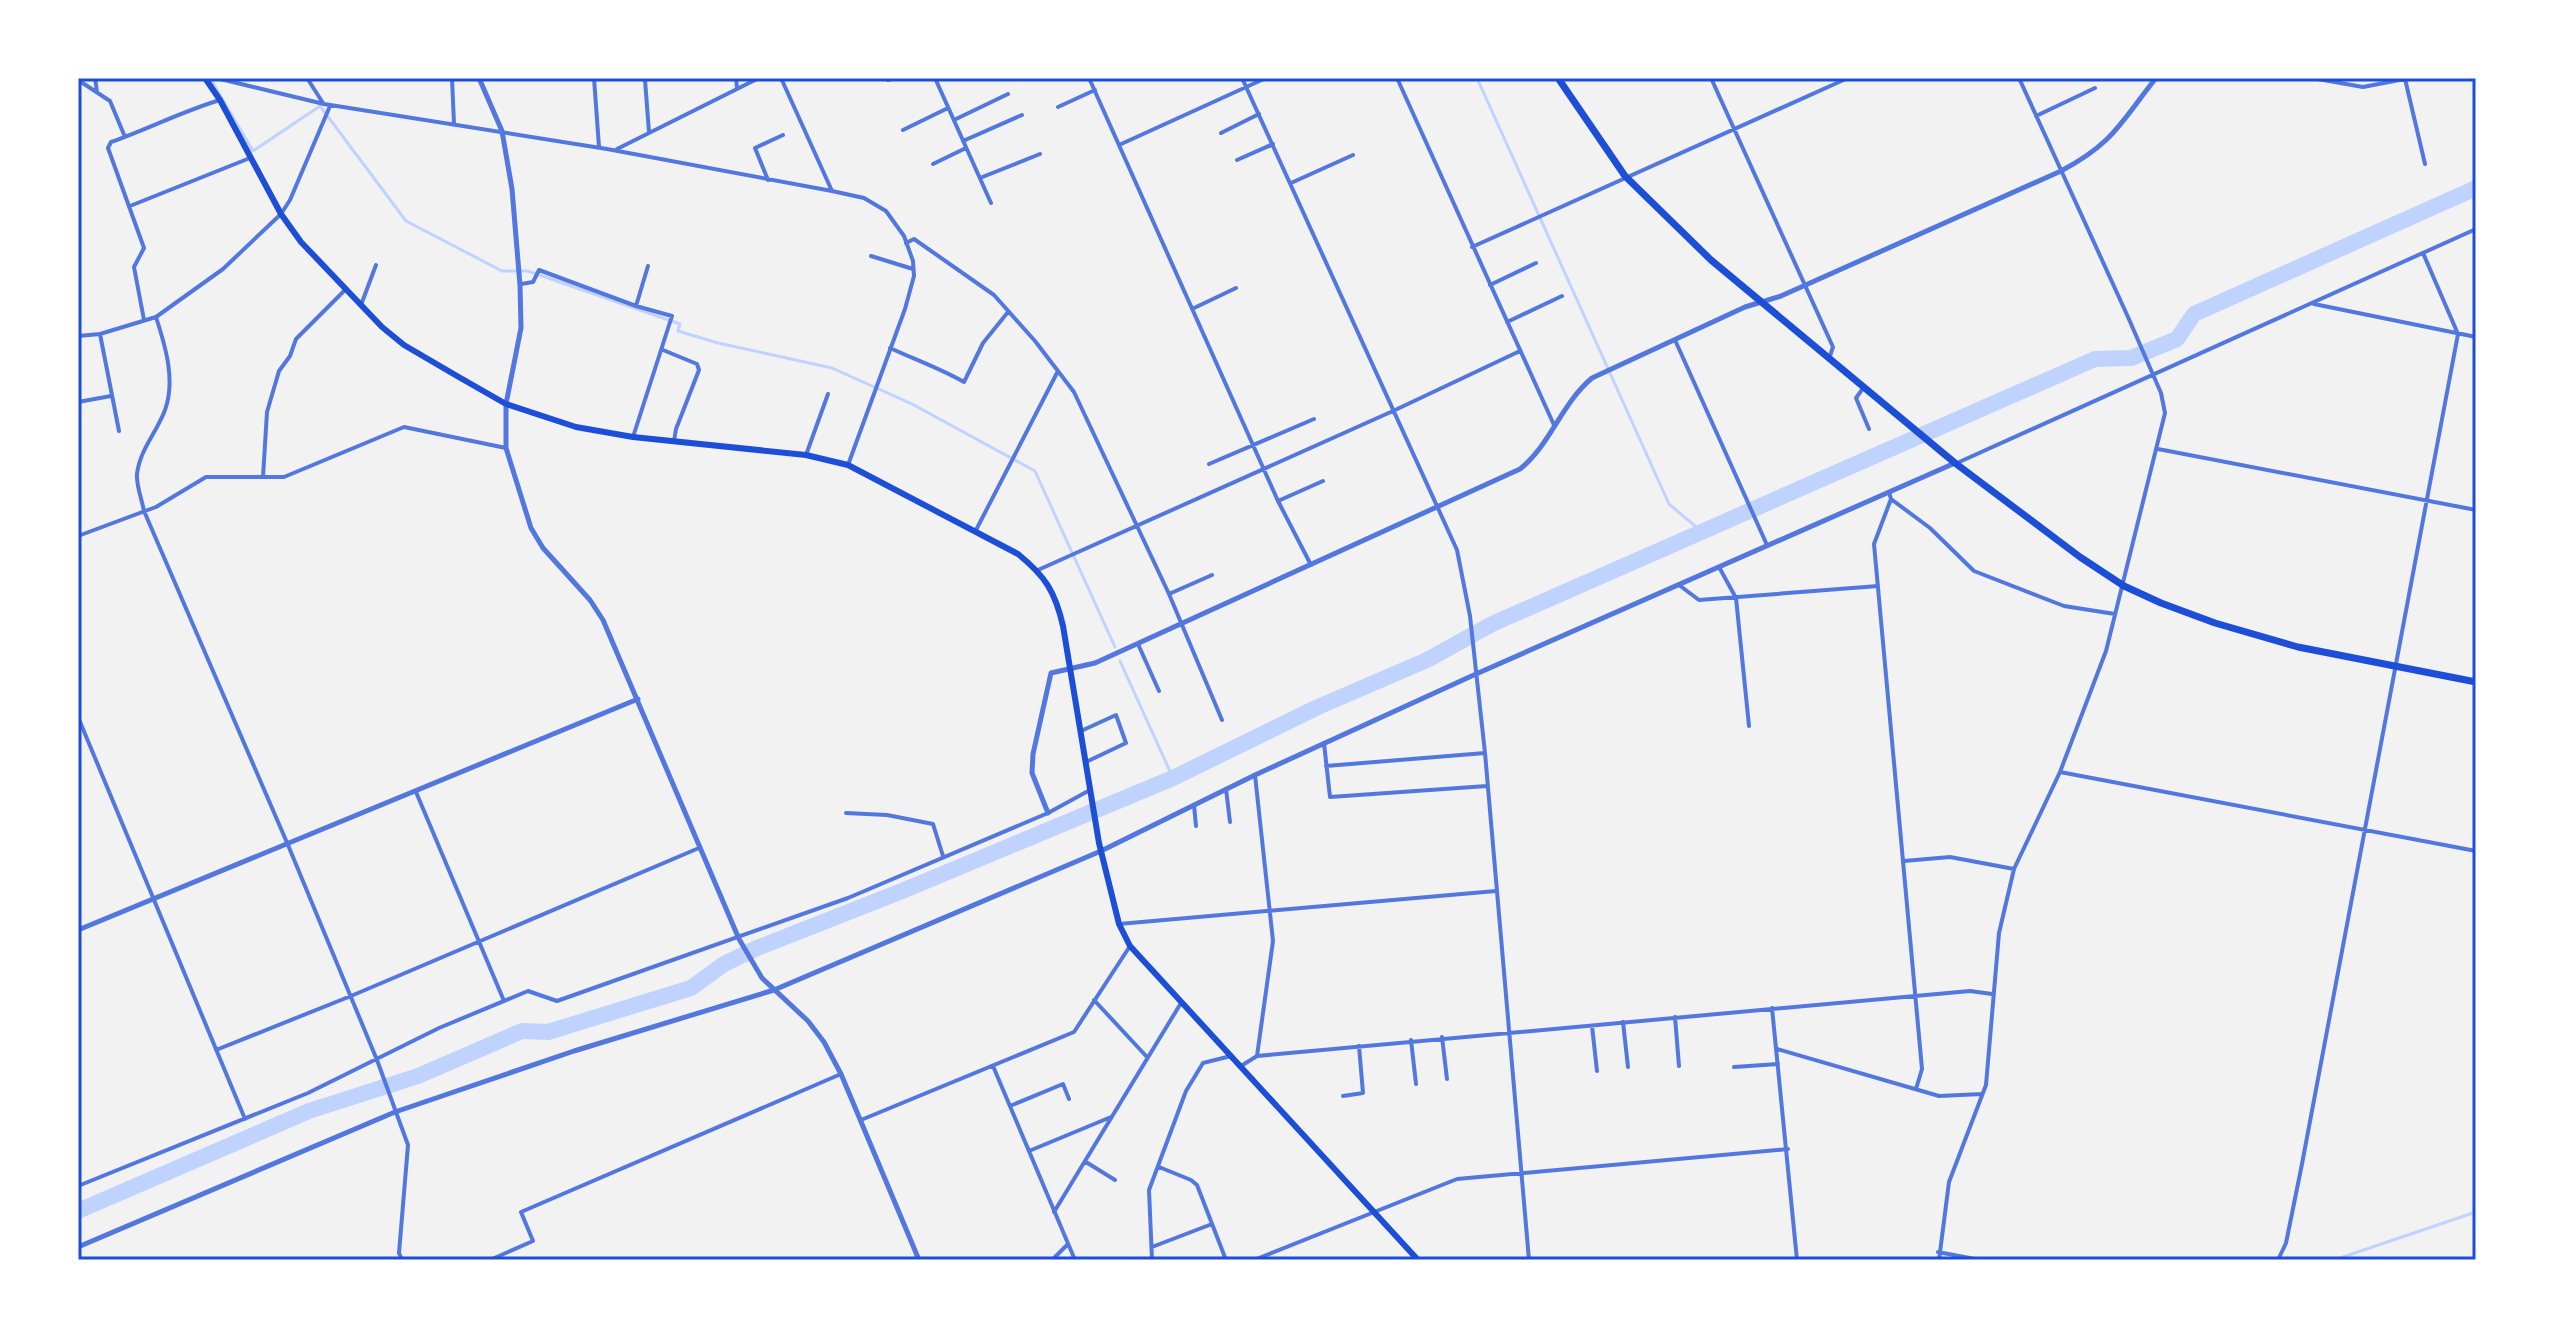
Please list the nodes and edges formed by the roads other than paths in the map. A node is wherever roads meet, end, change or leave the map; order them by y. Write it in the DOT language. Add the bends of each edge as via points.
graph roads {
  1 [pos="95,78"];
  2 [pos="206,78"];
  3 [pos="216,78"];
  4 [pos="307,78"];
  5 [pos="452,78"];
  6 [pos="479,78"];
  7 [pos="594,78"];
  8 [pos="736,78"];
  9 [pos="759,78"];
  10 [pos="781,78"];
  11 [pos="935,78"];
  12 [pos="1089,78"];
  13 [pos="1242,78"];
  14 [pos="1266,78"];
  15 [pos="1397,78"];
  16 [pos="1558,78"];
  17 [pos="1711,78"];
  18 [pos="1848,78"];
  19 [pos="2019,78"];
  20 [pos="2156,78"];
  21 [pos="2312,78"];
  22 [pos="2408,79"];
  23 [pos="78,80"];
  24 [pos="645,80"];
  25 [pos="1246,87"];
  26 [pos="737,88"];
  27 [pos="2095,88"];
  28 [pos="1095,90"];
  29 [pos="97,92"];
  30 [pos="1008,94"];
  31 [pos="220,100"];
  32 [pos="327,104"];
  33 [pos="1058,107"];
  34 [pos="948,108"];
  35 [pos="1259,114"];
  36 [pos="1022,115"];
  37 [pos="2036,116"];
  38 [pos="954,120"];
  39 [pos="454,124"];
  40 [pos="1734,129"];
  41 [pos="903,130"];
  42 [pos="502,131"];
  43 [pos="649,132"];
  44 [pos="1221,133"];
  45 [pos="783,135"];
  46 [pos="125,137"];
  47 [pos="963,141"];
  48 [pos="1273,144"];
  49 [pos="1119,145"];
  50 [pos="599,147"];
  51 [pos="966,148"];
  52 [pos="615,150"];
  53 [pos="1040,154"];
  54 [pos="1353,155"];
  55 [pos="251,157"];
  56 [pos="1237,160"];
  57 [pos="933,164"];
  58 [pos="2425,164"];
  59 [pos="2061,171"];
  60 [pos="1625,176"];
  61 [pos="980,178"];
  62 [pos="768,180"];
  63 [pos="1291,183"];
  64 [pos="832,191"];
  65 [pos="991,203"];
  66 [pos="130,206"];
  67 [pos="281,214"];
  68 [pos="2476,229"];
  69 [pos="906,243"];
  70 [pos="1472,247"];
  71 [pos="2423,253"];
  72 [pos="871,256"];
  73 [pos="1536,263"];
  74 [pos="376,265"];
  75 [pos="648,266"];
  76 [pos="913,269"];
  77 [pos="520,285"];
  78 [pos="1490,285"];
  79 [pos="1805,285"];
  80 [pos="347,288"];
  81 [pos="1236,288"];
  82 [pos="1562,296"];
  83 [pos="1760,303"];
  84 [pos="2312,304"];
  85 [pos="361,305"];
  86 [pos="636,306"];
  87 [pos="1191,309"];
  88 [pos="1008,312"];
  89 [pos="156,317"];
  90 [pos="144,320"];
  91 [pos="1507,322"];
  92 [pos="100,334"];
  93 [pos="2458,334"];
  94 [pos="78,336"];
  95 [pos="2476,337"];
  96 [pos="1675,340"];
  97 [pos="890,348"];
  98 [pos="663,350"];
  99 [pos="1520,351"];
  100 [pos="1829,359"];
  101 [pos="1058,371"];
  102 [pos="2152,371"];
  103 [pos="1864,387"];
  104 [pos="828,394"];
  105 [pos="111,396"];
  106 [pos="78,402"];
  107 [pos="506,404"];
  108 [pos="1393,411"];
  109 [pos="1314,419"];
  110 [pos="1554,425"];
  111 [pos="1869,429"];
  112 [pos="119,431"];
  113 [pos="633,437"];
  114 [pos="674,441"];
  115 [pos="1253,445"];
  116 [pos="506,448"];
  117 [pos="2158,449"];
  118 [pos="806,455"];
  119 [pos="1955,463"];
  120 [pos="1209,464"];
  121 [pos="848,465"];
  122 [pos="1263,468"];
  123 [pos="263,477"];
  124 [pos="1323,481"];
  125 [pos="1890,496"];
  126 [pos="2425,500"];
  127 [pos="1278,501"];
  128 [pos="1438,508"];
  129 [pos="2476,510"];
  130 [pos="144,511"];
  131 [pos="1136,526"];
  132 [pos="975,532"];
  133 [pos="78,536"];
  134 [pos="1767,545"];
  135 [pos="1311,565"];
  136 [pos="1719,567"];
  137 [pos="1038,570"];
  138 [pos="1212,575"];
  139 [pos="1679,585"];
  140 [pos="1878,586"];
  141 [pos="2124,586"];
  142 [pos="1169,594"];
  143 [pos="1736,598"];
  144 [pos="2116,614"];
  145 [pos="1183,625"];
  146 [pos="1138,644"];
  147 [pos="2393,667"];
  148 [pos="1071,668"];
  149 [pos="1476,674"];
  150 [pos="2476,682"];
  151 [pos="1159,691"];
  152 [pos="638,699"];
  153 [pos="78,717"];
  154 [pos="1222,720"];
  155 [pos="1749,726"];
  156 [pos="1081,731"];
  157 [pos="1324,743"];
  158 [pos="1485,753"];
  159 [pos="1086,762"];
  160 [pos="1326,766"];
  161 [pos="2060,772"];
  162 [pos="1255,775"];
  163 [pos="1487,786"];
  164 [pos="1226,789"];
  165 [pos="416,792"];
  166 [pos="1090,792"];
  167 [pos="1194,805"];
  168 [pos="846,813"];
  169 [pos="1048,813"];
  170 [pos="1230,822"];
  171 [pos="1196,826"];
  172 [pos="2365,829"];
  173 [pos="288,845"];
  174 [pos="1100,847"];
  175 [pos="699,848"];
  176 [pos="2476,851"];
  177 [pos="943,856"];
  178 [pos="1904,861"];
  179 [pos="2014,869"];
  180 [pos="1497,891"];
  181 [pos="154,899"];
  182 [pos="1268,912"];
  183 [pos="1119,924"];
  184 [pos="78,930"];
  185 [pos="739,939"];
  186 [pos="481,940"];
  187 [pos="1130,946"];
  188 [pos="774,990"];
  189 [pos="1993,994"];
  190 [pos="1915,995"];
  191 [pos="351,996"];
  192 [pos="1093,1000"];
  193 [pos="504,1001"];
  194 [pos="1182,1001"];
  195 [pos="1772,1008"];
  196 [pos="1675,1017"];
  197 [pos="1623,1022"];
  198 [pos="1592,1025"];
  199 [pos="1509,1033"];
  200 [pos="1442,1037"];
  201 [pos="1411,1040"];
  202 [pos="1359,1046"];
  203 [pos="1777,1049"];
  204 [pos="216,1050"];
  205 [pos="1232,1056"];
  206 [pos="1257,1056"];
  207 [pos="1147,1057"];
  208 [pos="378,1062"];
  209 [pos="1778,1064"];
  210 [pos="993,1066"];
  211 [pos="1241,1066"];
  212 [pos="1679,1066"];
  213 [pos="1628,1067"];
  214 [pos="1734,1067"];
  215 [pos="1597,1071"];
  216 [pos="841,1074"];
  217 [pos="1447,1079"];
  218 [pos="1416,1084"];
  219 [pos="1916,1089"];
  220 [pos="1982,1094"];
  221 [pos="1343,1096"];
  222 [pos="1069,1099"];
  223 [pos="1010,1106"];
  224 [pos="395,1112"];
  225 [pos="1114,1116"];
  226 [pos="245,1119"];
  227 [pos="861,1120"];
  228 [pos="1788,1149"];
  229 [pos="1029,1151"];
  230 [pos="1085,1162"];
  231 [pos="1159,1167"];
  232 [pos="1521,1172"];
  233 [pos="1115,1180"];
  234 [pos="78,1186"];
  235 [pos="1375,1211"];
  236 [pos="1054,1212"];
  237 [pos="1212,1224"];
  238 [pos="1068,1244"];
  239 [pos="78,1247"];
  240 [pos="1152,1247"];
  241 [pos="1938,1252"];
  242 [pos="402,1260"];
  243 [pos="490,1260"];
  244 [pos="919,1260"];
  245 [pos="1052,1260"];
  246 [pos="1075,1260"];
  247 [pos="1152,1260"];
  248 [pos="1226,1260"];
  249 [pos="1254,1260"];
  250 [pos="1418,1260"];
  251 [pos="1529,1260"];
  252 [pos="1797,1260"];
  253 [pos="1939,1260"];
  254 [pos="1980,1260"];
  255 [pos="2278,1260"];
  1 -- 29 [label="street"];
  2 -- 31 [label="main road"];
  3 -- 32 [label="street"];
  4 -- 32 [label="street"];
  5 -- 39 [label="street"];
  6 -- 42 [label="street"];
  7 -- 50 [label="street"];
  8 -- 26 [label="street"];
  9 -- 26 [label="street"];
  10 -- 64 [label="street"];
  11 -- 34 [label="street"];
  12 -- 28 [label="street"];
  13 -- 25 [label="street"];
  14 -- 25 [label="street"];
  15 -- 70 [label="street"];
  16 -- 60 [label="main road"];
  17 -- 40 [label="street"];
  18 -- 40 [label="street"];
  19 -- 37 [label="street"];
  20 -- 59 [label="street" via="2104,145"];
  21 -- 22 [label="street" via="2363,87"];
  22 -- 58 [label="street"];
  23 -- 29 [label="street"];
  24 -- 43 [label="street"];
  25 -- 35 [label="street"];
  25 -- 49 [label="street"];
  26 -- 43 [label="street"];
  27 -- 37 [label="street"];
  28 -- 33 [label="street"];
  28 -- 49 [label="street"];
  29 -- 46 [label="street" via="110,101"];
  30 -- 38 [label="street"];
  31 -- 46 [label="street"];
  31 -- 55 [label="main road"];
  32 -- 39 [label="street"];
  32 -- 67 [label="street"];
  34 -- 38 [label="street"];
  34 -- 41 [label="street"];
  35 -- 44 [label="street"];
  35 -- 48 [label="street"];
  36 -- 47 [label="street"];
  37 -- 59 [label="street"];
  38 -- 47 [label="street"];
  39 -- 42 [label="street"];
  40 -- 60 [label="street"];
  40 -- 79 [label="street"];
  42 -- 50 [label="street"];
  42 -- 77 [label="street"];
  43 -- 52 [label="street"];
  45 -- 62 [label="street" via="755,148"];
  46 -- 66 [label="street" via="108,148"];
  47 -- 51 [label="street"];
  48 -- 56 [label="street"];
  48 -- 63 [label="street"];
  49 -- 87 [label="street"];
  50 -- 52 [label="street"];
  51 -- 57 [label="street"];
  51 -- 61 [label="street"];
  52 -- 62 [label="street"];
  53 -- 61 [label="street"];
  54 -- 63 [label="street"];
  55 -- 66 [label="street"];
  55 -- 67 [label="main road"];
  59 -- 79 [label="street"];
  59 -- 102 [label="street"];
  60 -- 70 [label="street"];
  60 -- 83 [label="main road"];
  61 -- 65 [label="street"];
  62 -- 64 [label="street"];
  63 -- 108 [label="street"];
  64 -- 69 [label="street" via="864,198 886,211"];
  66 -- 90 [label="street" via="144,248 134,267"];
  67 -- 80 [label="main road"];
  67 -- 89 [label="street" via="223,269"];
  68 -- 71 [label="street"];
  69 -- 76 [label="street"];
  69 -- 88 [label="street" via="914,239 994,295"];
  70 -- 78 [label="street"];
  71 -- 84 [label="street"];
  71 -- 93 [label="street"];
  72 -- 76 [label="street"];
  73 -- 78 [label="street"];
  74 -- 85 [label="street"];
  75 -- 86 [label="street"];
  76 -- 97 [label="street"];
  77 -- 86 [label="street" via="533,282 539,270"];
  77 -- 107 [label="street" via="521,328"];
  78 -- 91 [label="street"];
  79 -- 83 [label="street"];
  79 -- 100 [label="street" via="1833,347"];
  80 -- 85 [label="main road"];
  80 -- 123 [label="street" via="296,339 279,371 267,412"];
  81 -- 87 [label="street"];
  82 -- 91 [label="street"];
  83 -- 96 [label="street"];
  83 -- 100 [label="main road"];
  84 -- 93 [label="street"];
  84 -- 102 [label="street"];
  85 -- 107 [label="main road" via="404,345"];
  86 -- 98 [label="street" via="672,316"];
  87 -- 115 [label="street"];
  88 -- 97 [label="street" via="983,343 964,382"];
  88 -- 101 [label="street"];
  89 -- 90 [label="street"];
  89 -- 130 [label="street" via="170,378 166,408 137,476"];
  90 -- 92 [label="street"];
  91 -- 99 [label="street"];
  92 -- 94 [label="street"];
  92 -- 105 [label="street"];
  93 -- 95 [label="street"];
  93 -- 126 [label="street"];
  96 -- 110 [label="street" via="1605,371 1577,390"];
  96 -- 134 [label="street"];
  97 -- 121 [label="street"];
  98 -- 113 [label="street"];
  98 -- 114 [label="street" via="697,364 699,370"];
  99 -- 108 [label="street"];
  99 -- 110 [label="street"];
  100 -- 103 [label="main road"];
  101 -- 131 [label="street" via="1074,392"];
  101 -- 132 [label="street"];
  102 -- 117 [label="street" via="2165,413"];
  102 -- 119 [label="street"];
  103 -- 111 [label="street" via="1856,398"];
  103 -- 119 [label="main road"];
  104 -- 118 [label="street"];
  105 -- 106 [label="street"];
  105 -- 112 [label="street"];
  107 -- 113 [label="main road" via="553,421"];
  107 -- 116 [label="street"];
  108 -- 122 [label="street"];
  108 -- 128 [label="street"];
  109 -- 115 [label="street"];
  110 -- 128 [label="street" via="1544,445 1520,469"];
  113 -- 114 [label="main road"];
  114 -- 118 [label="main road"];
  115 -- 120 [label="street"];
  115 -- 122 [label="street"];
  116 -- 123 [label="street" via="404,427 284,477"];
  116 -- 152 [label="street" via="531,528 603,620"];
  117 -- 126 [label="street"];
  117 -- 141 [label="street"];
  118 -- 121 [label="main road"];
  119 -- 125 [label="street"];
  119 -- 141 [label="main road"];
  121 -- 132 [label="main road"];
  122 -- 127 [label="street"];
  122 -- 131 [label="street"];
  123 -- 130 [label="street" via="206,477"];
  124 -- 127 [label="street"];
  125 -- 134 [label="street"];
  125 -- 140 [label="street" via="1874,544"];
  125 -- 144 [label="street" via="1974,571 2064,606"];
  126 -- 129 [label="street"];
  126 -- 147 [label="street"];
  127 -- 135 [label="street"];
  128 -- 135 [label="street"];
  128 -- 149 [label="street" via="1457,550"];
  130 -- 133 [label="street"];
  130 -- 173 [label="street"];
  131 -- 137 [label="street"];
  131 -- 142 [label="street"];
  132 -- 137 [label="main road"];
  134 -- 136 [label="street"];
  135 -- 145 [label="street"];
  136 -- 139 [label="street"];
  136 -- 143 [label="street"];
  137 -- 148 [label="main road" via="1057,602"];
  138 -- 142 [label="street"];
  139 -- 143 [label="street" via="1699,600"];
  139 -- 149 [label="street"];
  140 -- 143 [label="street"];
  140 -- 178 [label="street"];
  141 -- 144 [label="street"];
  141 -- 147 [label="main road" via="2229,627"];
  142 -- 145 [label="street"];
  143 -- 155 [label="street"];
  144 -- 161 [label="street"];
  145 -- 146 [label="street"];
  145 -- 154 [label="street"];
  146 -- 148 [label="street"];
  146 -- 151 [label="street"];
  147 -- 150 [label="main road"];
  147 -- 172 [label="street"];
  148 -- 156 [label="main road"];
  148 -- 169 [label="street" via="1051,673 1033,754 1032,773"];
  149 -- 157 [label="street"];
  149 -- 158 [label="street"];
  152 -- 165 [label="street"];
  152 -- 175 [label="street"];
  153 -- 181 [label="street"];
  156 -- 159 [label="main road"];
  156 -- 159 [label="street" via="1116,715 1126,743"];
  157 -- 160 [label="street"];
  157 -- 162 [label="street"];
  158 -- 160 [label="street"];
  158 -- 163 [label="street"];
  159 -- 166 [label="main road"];
  160 -- 163 [label="street" via="1330,797"];
  161 -- 172 [label="street"];
  161 -- 179 [label="street"];
  162 -- 164 [label="street"];
  162 -- 182 [label="street"];
  163 -- 180 [label="street"];
  164 -- 167 [label="street"];
  164 -- 170 [label="street"];
  165 -- 173 [label="street"];
  165 -- 186 [label="street"];
  166 -- 169 [label="street"];
  166 -- 174 [label="main road"];
  167 -- 171 [label="street"];
  167 -- 174 [label="street"];
  168 -- 177 [label="street" via="933,824"];
  169 -- 177 [label="street"];
  172 -- 176 [label="street"];
  172 -- 255 [label="street" via="2302,1164"];
  173 -- 181 [label="street"];
  173 -- 191 [label="street"];
  174 -- 183 [label="main road"];
  174 -- 188 [label="street"];
  175 -- 185 [label="street"];
  175 -- 186 [label="street"];
  177 -- 185 [label="street"];
  178 -- 179 [label="street" via="1950,857"];
  178 -- 190 [label="street"];
  179 -- 189 [label="street" via="1999,933"];
  180 -- 182 [label="street"];
  180 -- 199 [label="street"];
  181 -- 184 [label="street"];
  181 -- 204 [label="street"];
  182 -- 183 [label="street"];
  182 -- 206 [label="street" via="1273,941"];
  183 -- 187 [label="main road"];
  185 -- 188 [label="street"];
  185 -- 193 [label="street" via="557,1001 528,991"];
  186 -- 191 [label="street"];
  186 -- 193 [label="street"];
  187 -- 192 [label="street"];
  187 -- 194 [label="main road"];
  188 -- 216 [label="street" via="808,1021"];
  188 -- 224 [label="street"];
  189 -- 190 [label="street"];
  189 -- 220 [label="street"];
  190 -- 195 [label="street"];
  190 -- 219 [label="street" via="1922,1069"];
  191 -- 204 [label="street"];
  191 -- 208 [label="street"];
  192 -- 207 [label="street"];
  192 -- 210 [label="street" via="1074,1032"];
  193 -- 208 [label="street" via="439,1028"];
  194 -- 205 [label="main road"];
  194 -- 207 [label="street"];
  195 -- 196 [label="street"];
  195 -- 203 [label="street"];
  196 -- 197 [label="street"];
  196 -- 212 [label="street"];
  197 -- 198 [label="street"];
  197 -- 213 [label="street"];
  198 -- 199 [label="street"];
  198 -- 215 [label="street"];
  199 -- 200 [label="street"];
  199 -- 232 [label="street"];
  200 -- 201 [label="street"];
  200 -- 217 [label="street"];
  201 -- 202 [label="street"];
  201 -- 218 [label="street"];
  202 -- 206 [label="street"];
  202 -- 221 [label="street" via="1363,1093"];
  203 -- 209 [label="street"];
  203 -- 219 [label="street"];
  204 -- 226 [label="street"];
  205 -- 211 [label="main road"];
  205 -- 231 [label="street" via="1203,1063 1186,1091"];
  206 -- 211 [label="street"];
  207 -- 225 [label="street"];
  208 -- 224 [label="street"];
  208 -- 226 [label="street"];
  209 -- 214 [label="street"];
  209 -- 228 [label="street"];
  210 -- 223 [label="street"];
  210 -- 227 [label="street"];
  211 -- 235 [label="main road"];
  216 -- 227 [label="street"];
  216 -- 243 [label="street" via="521,1212 533,1241"];
  219 -- 220 [label="street" via="1939,1096"];
  220 -- 241 [label="street" via="1949,1182"];
  222 -- 223 [label="street" via="1063,1084"];
  223 -- 229 [label="street"];
  224 -- 239 [label="street"];
  224 -- 242 [label="street" via="408,1145"];
  225 -- 229 [label="street"];
  225 -- 230 [label="street"];
  226 -- 234 [label="street"];
  227 -- 244 [label="street"];
  228 -- 232 [label="street"];
  228 -- 252 [label="street"];
  229 -- 236 [label="street"];
  230 -- 233 [label="street"];
  230 -- 236 [label="street"];
  231 -- 237 [label="street" via="1197,1185"];
  231 -- 240 [label="street" via="1149,1190"];
  232 -- 235 [label="street" via="1457,1179"];
  232 -- 251 [label="street"];
  235 -- 249 [label="street"];
  235 -- 250 [label="main road"];
  236 -- 238 [label="street"];
  237 -- 240 [label="street"];
  237 -- 248 [label="street"];
  238 -- 245 [label="street"];
  238 -- 246 [label="street"];
  240 -- 247 [label="street"];
  241 -- 253 [label="street"];
  241 -- 254 [label="street"];
}
